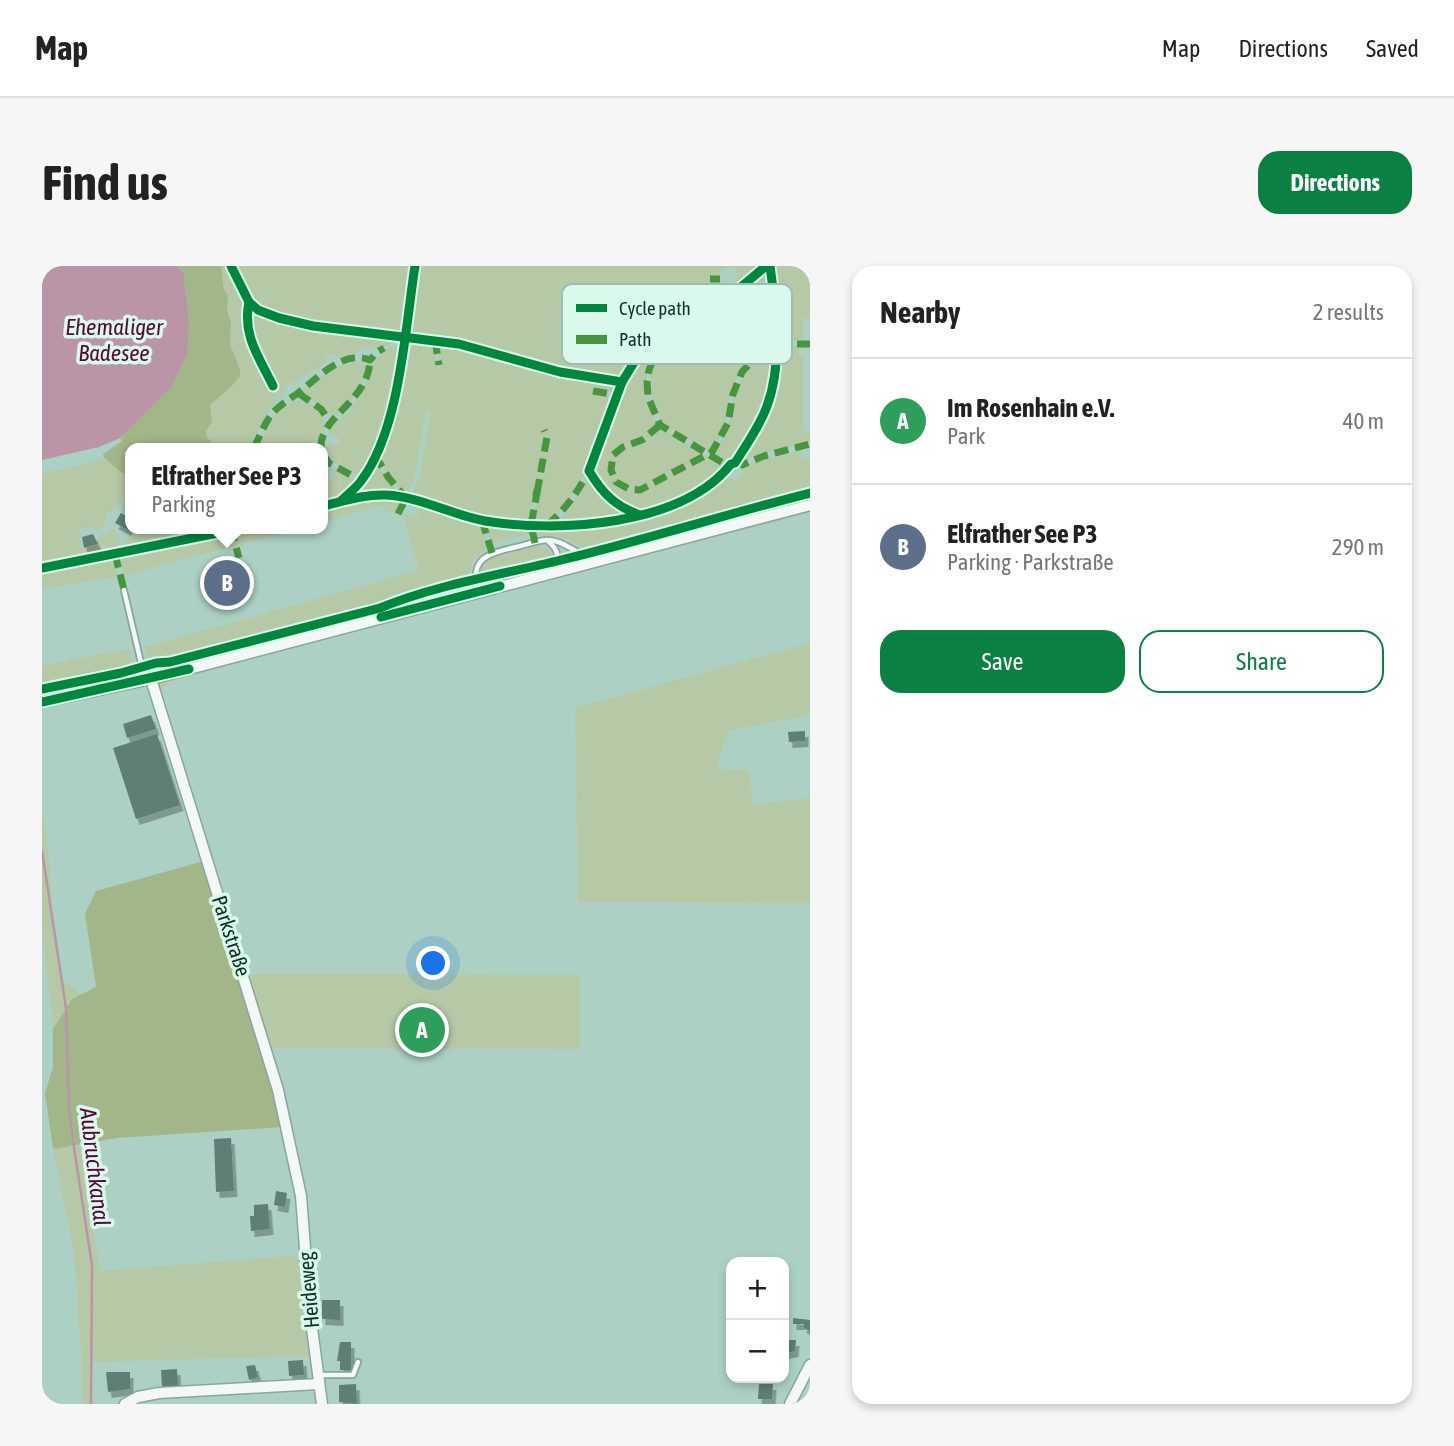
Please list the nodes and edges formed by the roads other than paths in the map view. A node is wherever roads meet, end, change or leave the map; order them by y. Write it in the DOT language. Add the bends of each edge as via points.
graph roads {
  1 [pos="810,505"];
  2 [pos="547,540"];
  3 [pos="604,559"];
  4 [pos="553,572"];
  5 [pos="124,590"];
  6 [pos="478,592"];
  7 [pos="148,680"];
  8 [pos="42,702"];
  9 [pos="301,1196"];
  10 [pos="358,1362"];
  11 [pos="810,1364"];
  12 [pos="318,1379"];
  13 [pos="125,1404"];
  14 [pos="322,1404"];
  15 [pos="790,1404"];
  1 -- 3 [label="street"];
  2 -- 3 [label="lane"];
  2 -- 4 [label="lane" via="558,554"];
  2 -- 6 [label="lane" via="482,558 475,576"];
  3 -- 4 [label="street"];
  4 -- 6 [label="street"];
  5 -- 7 [label="lane"];
  6 -- 7 [label="street"];
  7 -- 8 [label="street"];
  7 -- 9 [label="street, Parkstraße" via="278,1090"];
  9 -- 12 [label="street, Heideweg"];
  10 -- 12 [label="lane" via="353,1375"];
  11 -- 15 [label="street"];
  12 -- 13 [label="street" via="159,1393"];
  12 -- 14 [label="street, Heideweg"];
}
